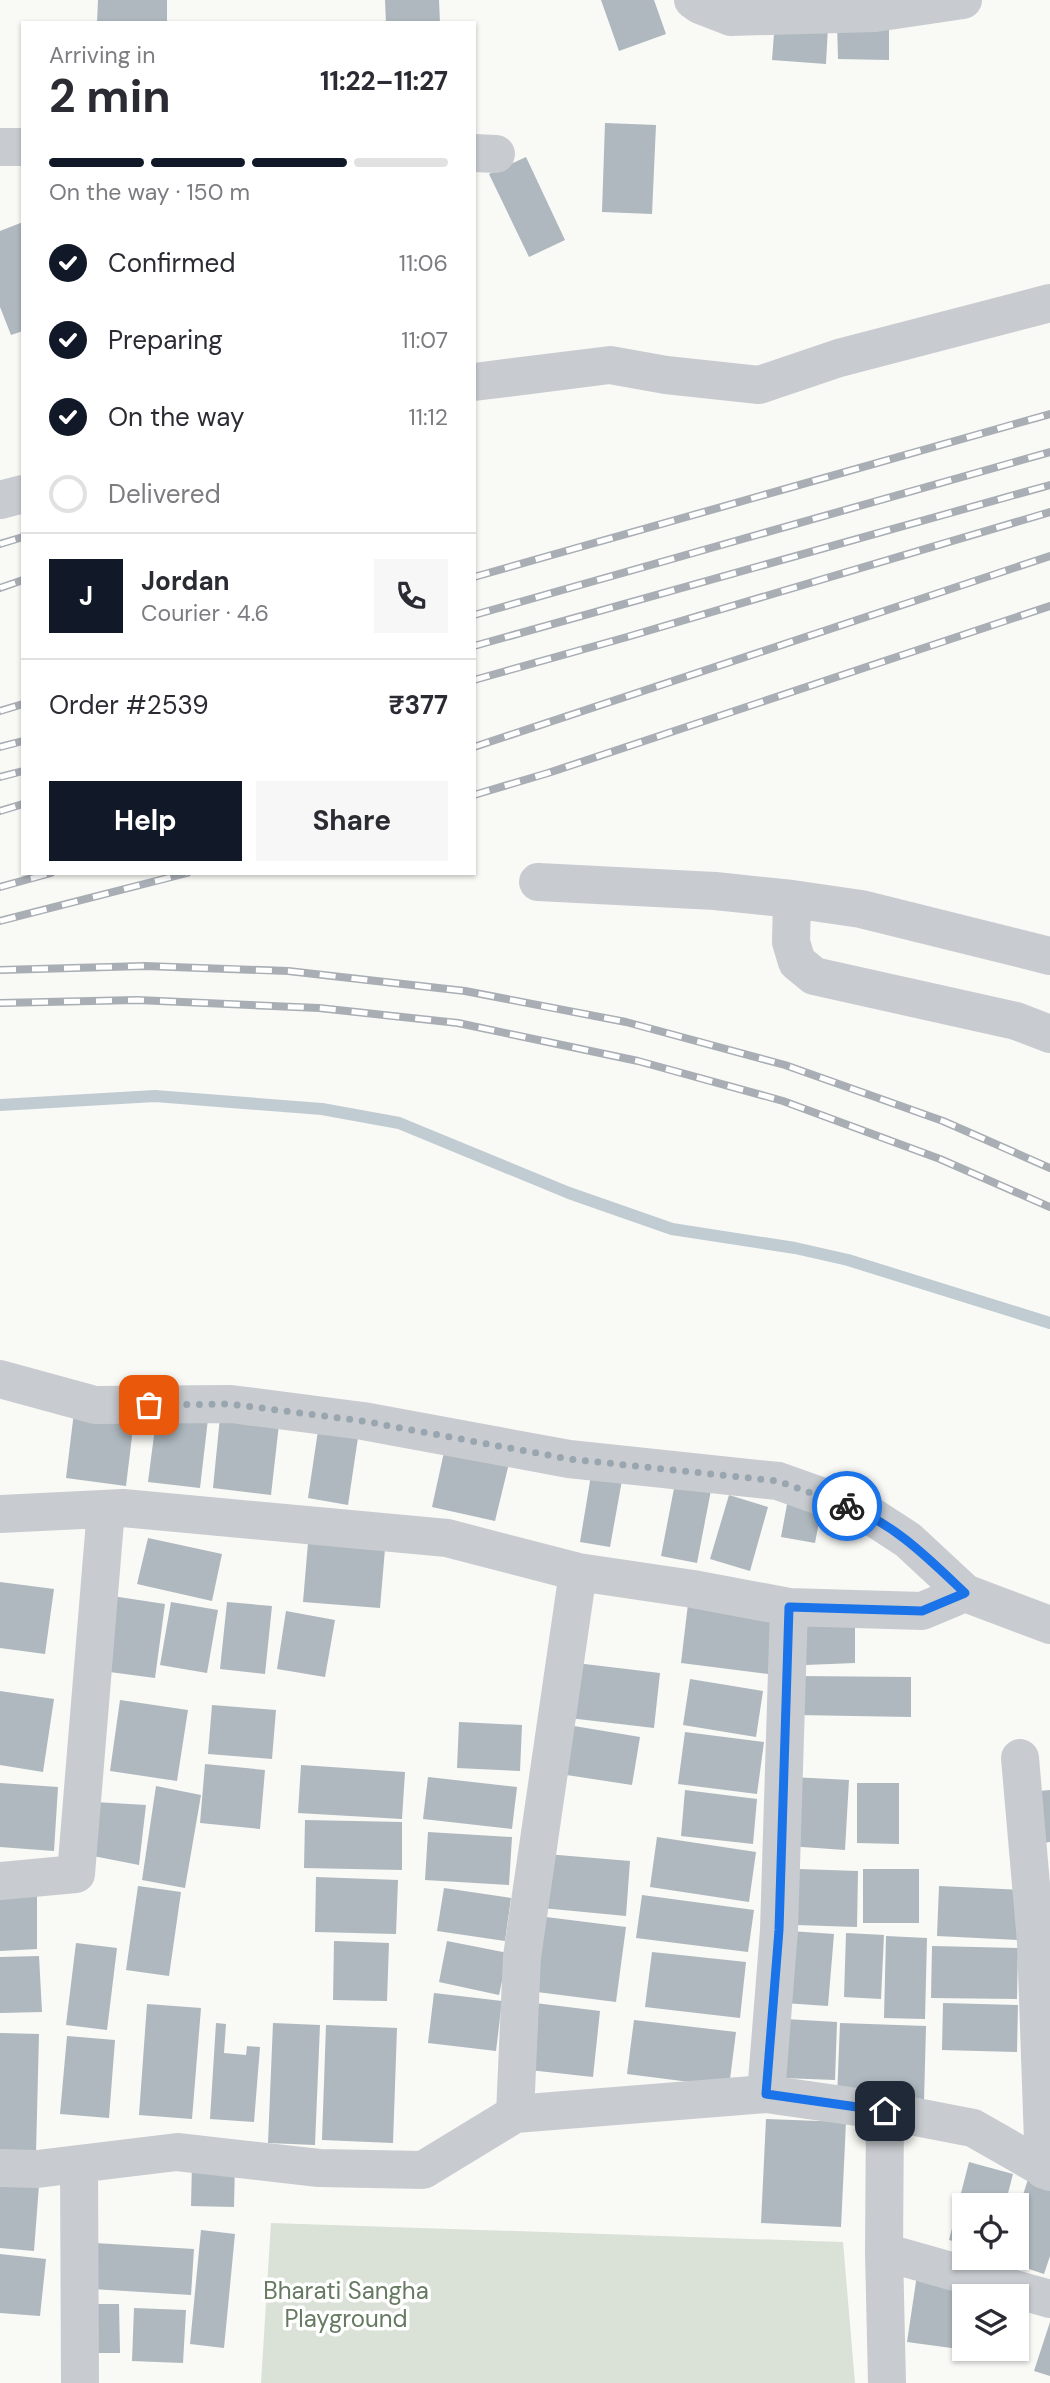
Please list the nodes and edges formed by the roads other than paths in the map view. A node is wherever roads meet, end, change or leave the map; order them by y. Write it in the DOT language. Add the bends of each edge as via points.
graph roads {
  1 [pos="693,0"];
  2 [pos="963,0"];
  3 [pos="0,147"];
  4 [pos="21,147"];
  5 [pos="1050,303"];
  6 [pos="476,382"];
  7 [pos="21,495"];
  8 [pos="0,500"];
  9 [pos="538,882"];
  10 [pos="792,898"];
  11 [pos="1050,957"];
  12 [pos="1050,1034"];
  13 [pos="0,1379"];
  14 [pos="106,1509"];
  15 [pos="0,1514"];
  16 [pos="578,1572"];
  17 [pos="965,1593"];
  18 [pos="789,1607"];
  19 [pos="1050,1625"];
  20 [pos="1020,1758"];
  21 [pos="0,1881"];
  22 [pos="766,2094"];
  23 [pos="885,2111"];
  24 [pos="515,2114"];
  25 [pos="79,2164"];
  26 [pos="0,2168"];
  27 [pos="1047,2171"];
  28 [pos="884,2252"];
  29 [pos="1050,2299"];
  30 [pos="80,2383"];
  31 [pos="887,2383"];
  1 -- 2 [label="street" via="731,17 875,13"];
  3 -- 4 [label="street"];
  5 -- 6 [label="street" via="839,358 759,385 610,365"];
  7 -- 8 [label="street"];
  9 -- 10 [label="street"];
  10 -- 11 [label="street" via="861,909"];
  10 -- 12 [label="street" via="791,942 797,962 814,976 1016,1021"];
  13 -- 17 [label="street" via="95,1405 230,1404 363,1421 569,1459 778,1481 865,1512 908,1540"];
  14 -- 15 [label="street"];
  14 -- 16 [label="street" via="447,1538"];
  14 -- 21 [label="street" via="76,1874"];
  16 -- 18 [label="street"];
  16 -- 24 [label="street" via="522,1957"];
  17 -- 18 [label="street" via="922,1611"];
  17 -- 19 [label="street"];
  18 -- 22 [label="street" via="779,1930"];
  20 -- 27 [label="street" via="1036,1942"];
  22 -- 23 [label="street"];
  22 -- 24 [label="street"];
  23 -- 27 [label="street" via="974,2127"];
  23 -- 28 [label="street"];
  24 -- 25 [label="street" via="423,2170 318,2168 177,2152"];
  25 -- 26 [label="street"];
  25 -- 30 [label="street"];
  28 -- 29 [label="street"];
  28 -- 31 [label="street"];
}
